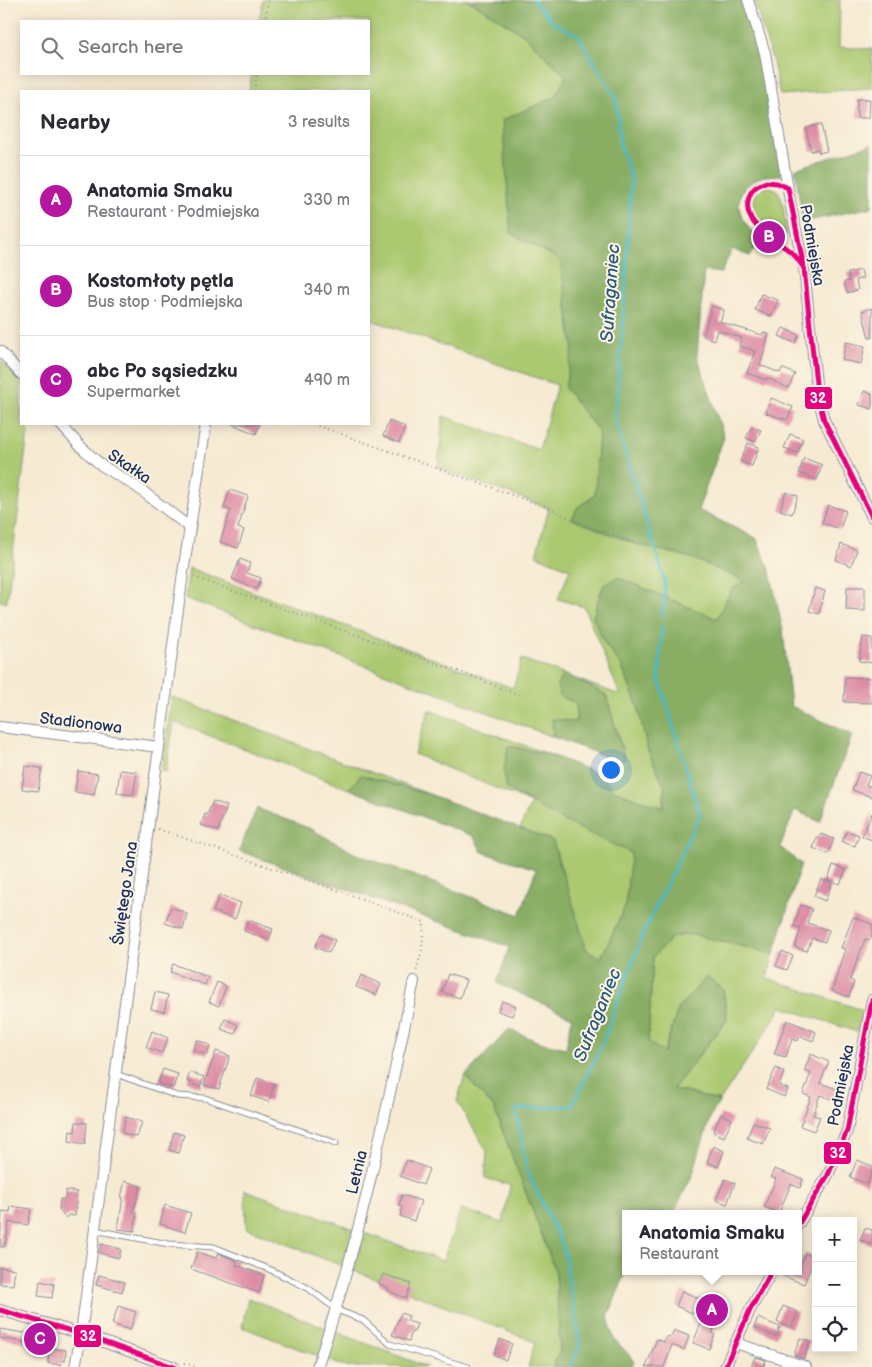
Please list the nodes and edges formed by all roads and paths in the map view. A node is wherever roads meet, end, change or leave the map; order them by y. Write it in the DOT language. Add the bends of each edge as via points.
graph roads {
  1 [pos="268,0"];
  2 [pos="748,0"];
  3 [pos="265,20"];
  4 [pos="257,75"];
  5 [pos="254,90"];
  6 [pos="788,188"];
  7 [pos="804,268"];
  8 [pos="0,351"];
  9 [pos="20,373"];
  10 [pos="61,425"];
  11 [pos="206,425"];
  12 [pos="316,425"];
  13 [pos="872,517"];
  14 [pos="190,527"];
  15 [pos="636,544"];
  16 [pos="183,573"];
  17 [pos="520,696"];
  18 [pos="0,727"];
  19 [pos="159,747"];
  20 [pos="149,826"];
  21 [pos="414,981"];
  22 [pos="872,1000"];
  23 [pos="868,1040"];
  24 [pos="116,1073"];
  25 [pos="336,1143"];
  26 [pos="802,1218"];
  27 [pos="94,1230"];
  28 [pos="770,1275"];
  29 [pos="0,1310"];
  30 [pos="337,1310"];
  31 [pos="81,1334"];
  32 [pos="736,1342"];
  33 [pos="75,1367"];
  34 [pos="174,1367"];
  35 [pos="317,1367"];
  36 [pos="468,1367"];
  37 [pos="725,1367"];
  38 [pos="806,1367"];
  1 -- 3 [label="path"];
  2 -- 6 [label="street, Podmiejska" via="765,53"];
  4 -- 5 [label="path"];
  6 -- 7 [label="street, Podmiejska"];
  6 -- 7 [label="lane" via="776,182 756,186 747,200 748,211 753,222 794,254"];
  7 -- 13 [label="street, Podmiejska" via="817,393 824,420"];
  8 -- 9 [label="street"];
  10 -- 14 [label="street, Skałka" via="101,465 137,487"];
  11 -- 14 [label="street, Świętego Jana"];
  12 -- 15 [label="path" via="549,508"];
  14 -- 16 [label="street, Świętego Jana"];
  16 -- 17 [label="path"];
  16 -- 19 [label="street, Świętego Jana"];
  18 -- 19 [label="street, Stadionowa"];
  19 -- 20 [label="street, Świętego Jana"];
  20 -- 21 [label="path" via="424,922 422,950"];
  20 -- 24 [label="street, Świętego Jana"];
  21 -- 30 [label="street, Letnia"];
  22 -- 23 [label="street, Podmiejska"];
  23 -- 26 [label="street, Podmiejska" via="848,1131 828,1175"];
  24 -- 25 [label="lane" via="178,1096 205,1098"];
  24 -- 27 [label="street, Świętego Jana"];
  27 -- 30 [label="lane" via="169,1244 214,1247 308,1288"];
  27 -- 31 [label="street, Świętego Jana"];
  28 -- 32 [label="street"];
  29 -- 31 [label="street"];
  30 -- 35 [label="street, Letnia"];
  30 -- 36 [label="lane" via="363,1320 390,1344"];
  31 -- 33 [label="street, Świętego Jana"];
  31 -- 34 [label="street"];
  32 -- 37 [label="street"];
  32 -- 38 [label="street"];
}
